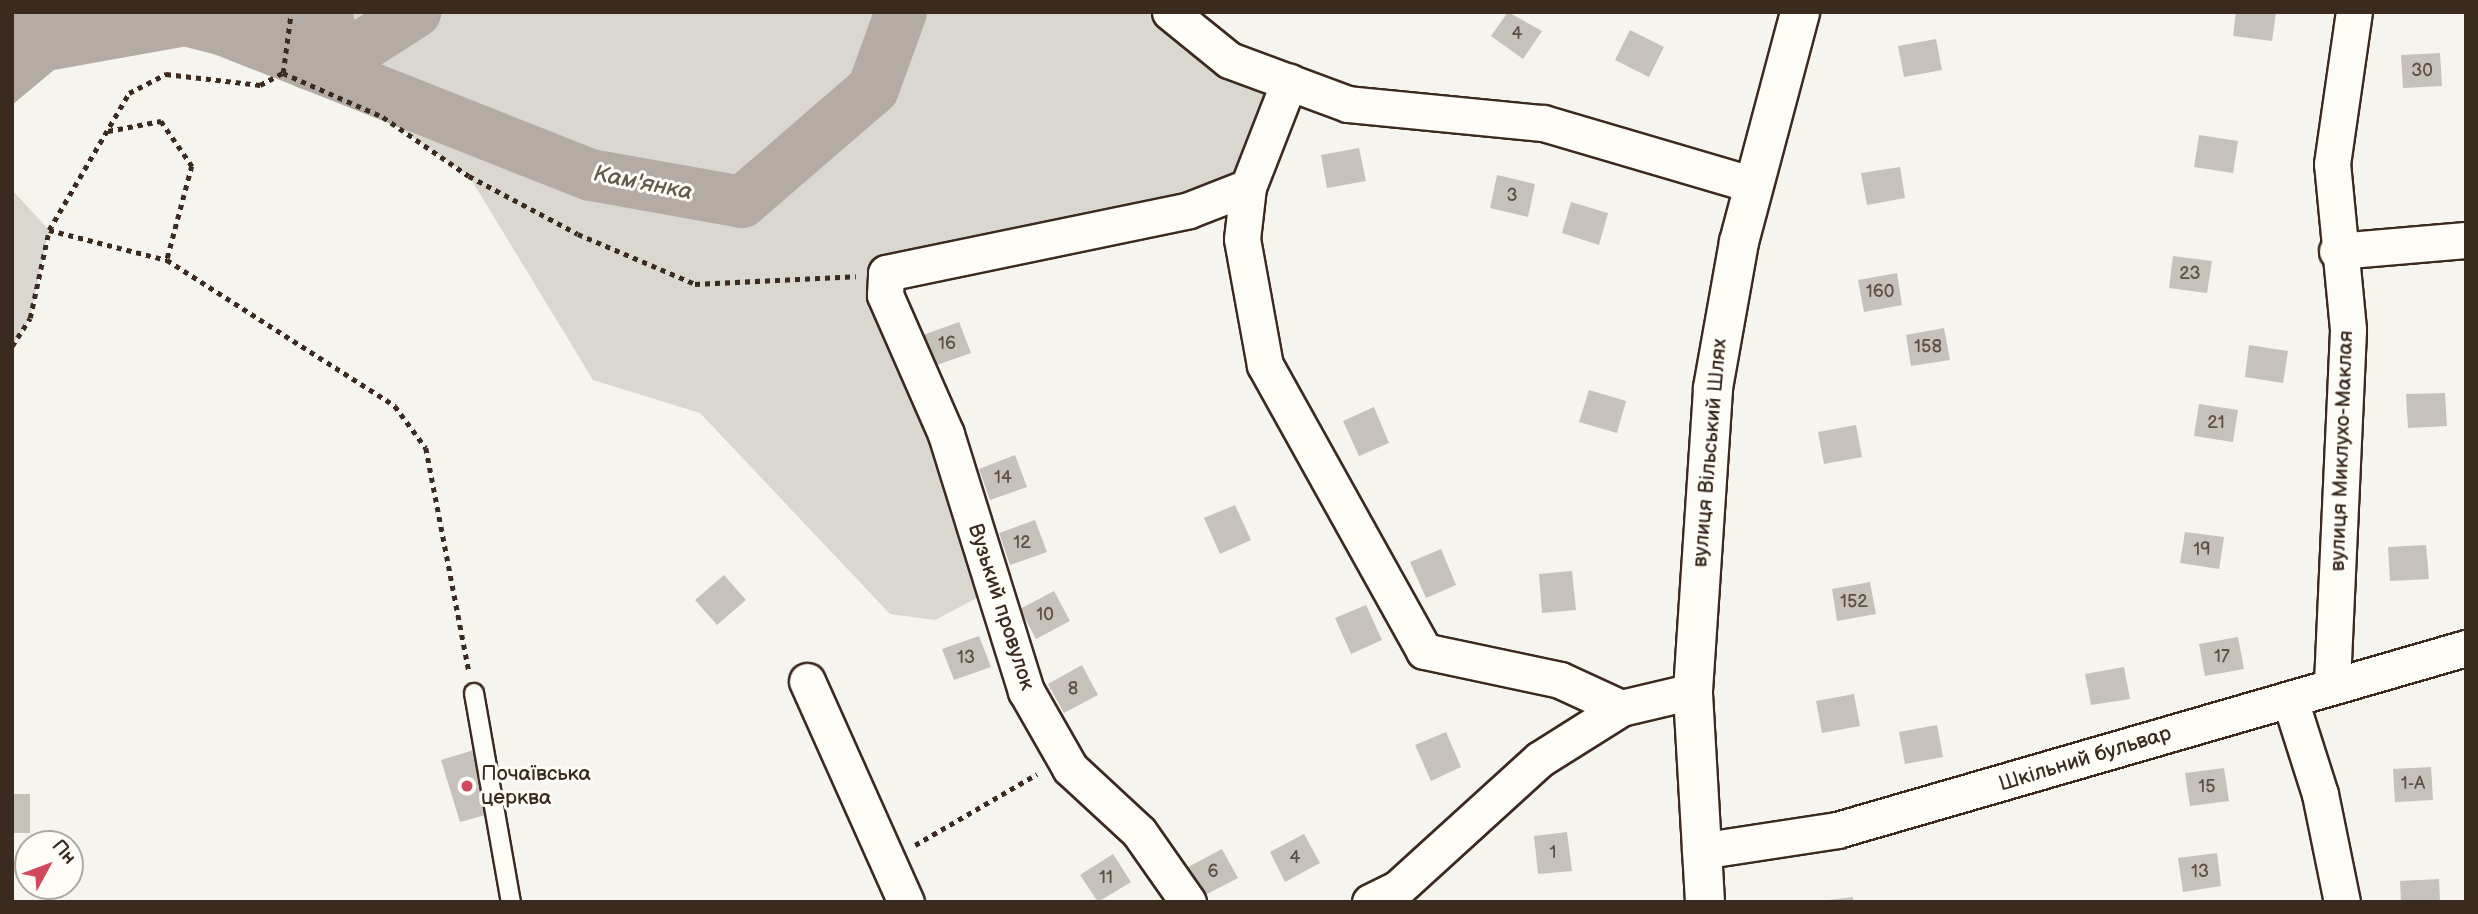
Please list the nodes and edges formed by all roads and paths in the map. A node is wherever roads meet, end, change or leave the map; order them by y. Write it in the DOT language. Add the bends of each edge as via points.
graph roads {
  1 [pos="290,12"];
  2 [pos="1170,12"];
  3 [pos="1800,12"];
  4 [pos="2354,12"];
  5 [pos="283,73"];
  6 [pos="1289,82"];
  7 [pos="107,131"];
  8 [pos="1754,186"];
  9 [pos="1248,187"];
  10 [pos="49,230"];
  11 [pos="2466,240"];
  12 [pos="2337,251"];
  13 [pos="167,260"];
  14 [pos="886,273"];
  15 [pos="12,346"];
  16 [pos="2466,648"];
  17 [pos="807,681"];
  18 [pos="2332,683"];
  19 [pos="1693,691"];
  20 [pos="474,692"];
  21 [pos="2290,700"];
  22 [pos="1621,708"];
  23 [pos="1065,758"];
  24 [pos="1700,851"];
  25 [pos="888,861"];
  26 [pos="511,902"];
  27 [pos="906,902"];
  28 [pos="1188,902"];
  29 [pos="1370,902"];
  30 [pos="1705,902"];
  31 [pos="2342,902"];
  1 -- 5 [label="path"];
  2 -- 6 [label="street" via="1229,60"];
  3 -- 8 [label="street, вулиця Вільський Шлях"];
  4 -- 12 [label="street, вулиця Миклухо-Маклая" via="2332,164"];
  5 -- 7 [label="path" via="260,85 166,74 129,93"];
  5 -- 14 [label="path" via="383,117 468,176 578,234 695,284"];
  6 -- 8 [label="street" via="1348,104 1543,123"];
  6 -- 9 [label="street"];
  7 -- 10 [label="path"];
  7 -- 13 [label="path" via="161,121 192,166"];
  8 -- 19 [label="street, вулиця Вільський Шлях" via="1713,388"];
  9 -- 14 [label="street" via="1189,210"];
  9 -- 22 [label="street" via="1242,239 1265,365 1424,651 1560,680"];
  10 -- 13 [label="path"];
  10 -- 15 [label="path" via="30,318"];
  11 -- 12 [label="street"];
  12 -- 18 [label="street, вулиця Миклухо-Маклая" via="2348,329"];
  13 -- 20 [label="path" via="395,406 426,448"];
  14 -- 23 [label="street, Вузький провулок" via="885,295 946,434 1026,691"];
  16 -- 18 [label="street, Шкільний бульвар"];
  17 -- 25 [label="street"];
  18 -- 21 [label="street, Шкільний бульвар"];
  19 -- 22 [label="street"];
  19 -- 24 [label="street, вулиця Вільський Шлях"];
  20 -- 26 [label="lane"];
  21 -- 24 [label="street, Шкільний бульвар" via="1837,830"];
  21 -- 31 [label="street" via="2320,794"];
  22 -- 29 [label="street" via="1539,759 1397,889"];
  23 -- 25 [label="path"];
  23 -- 28 [label="street, Вузький провулок" via="1139,832"];
  24 -- 30 [label="street, вулиця Вільський Шлях"];
  25 -- 27 [label="street"];
}
